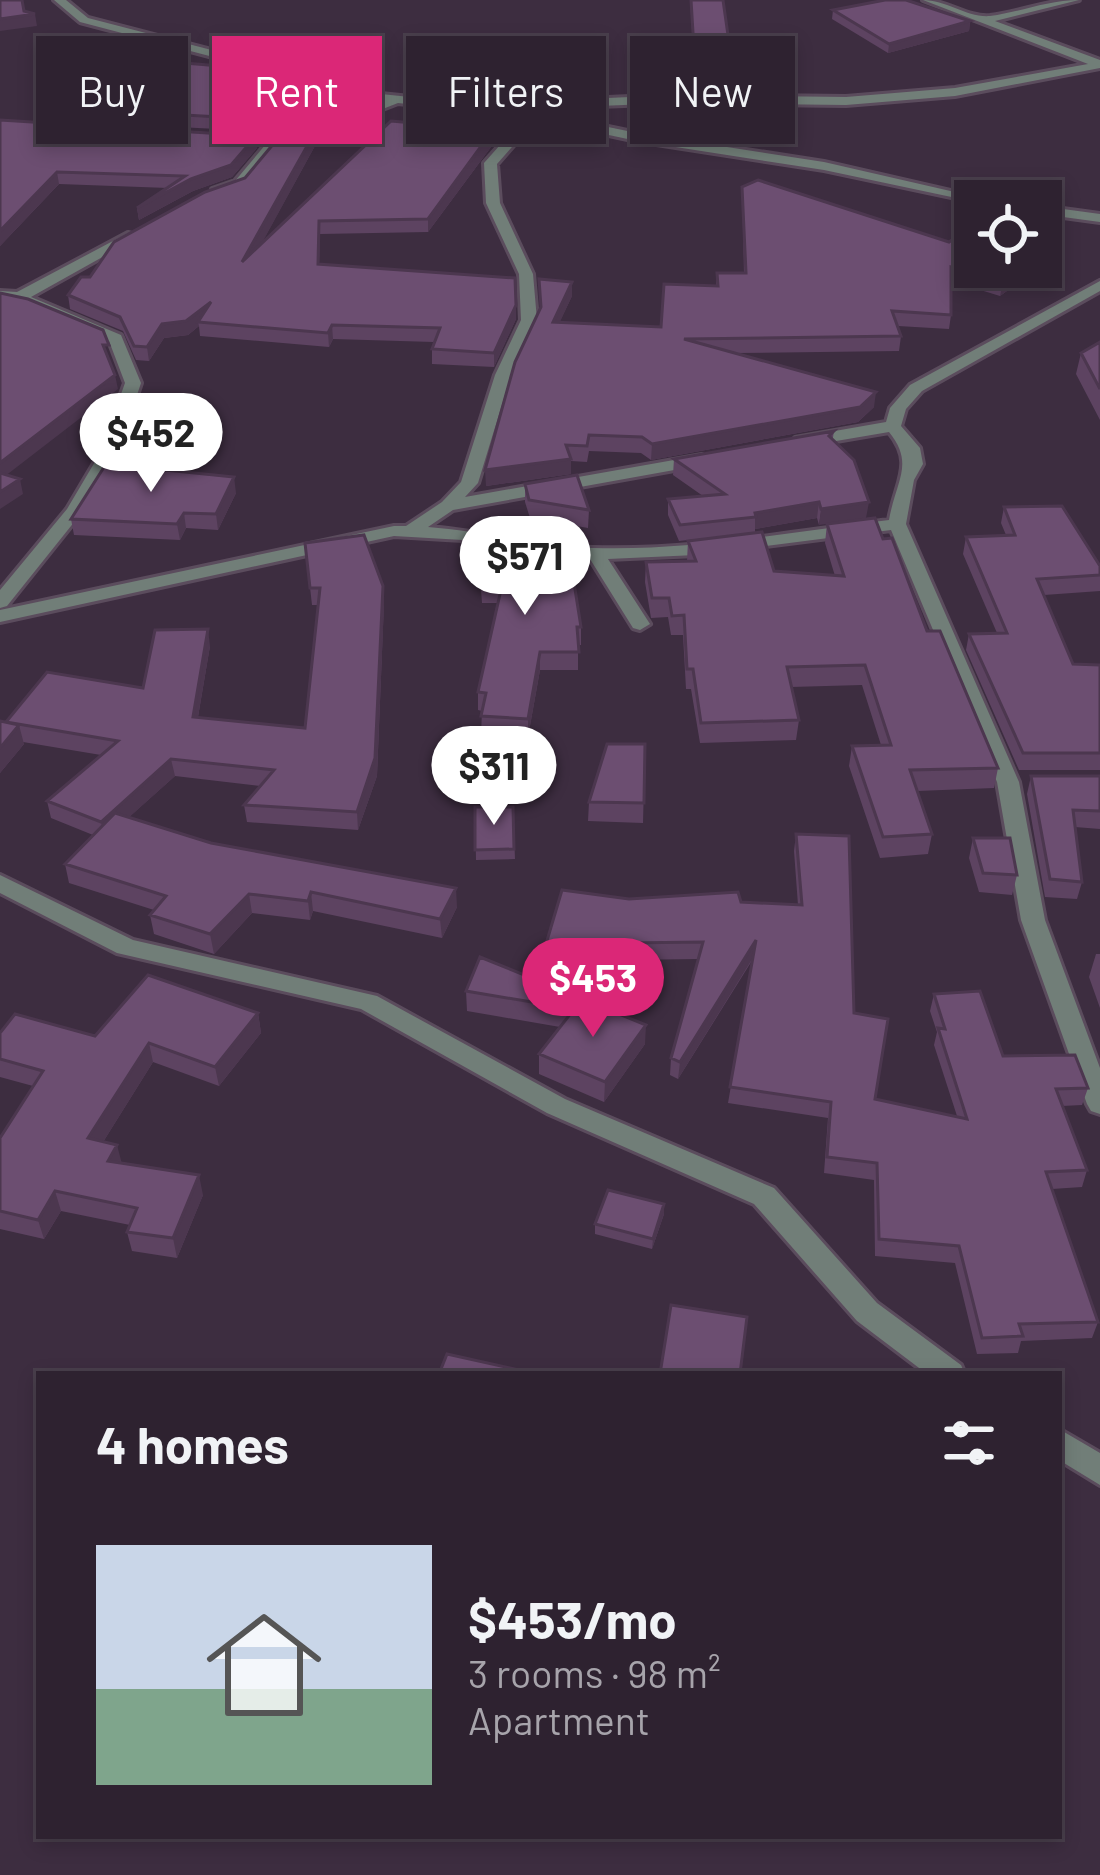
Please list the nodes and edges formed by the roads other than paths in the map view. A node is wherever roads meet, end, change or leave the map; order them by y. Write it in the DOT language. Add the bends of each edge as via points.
graph roads {
  1 [pos="928,0"];
  2 [pos="1074,0"];
  3 [pos="64,5"];
  4 [pos="51,14"];
  5 [pos="984,21"];
  6 [pos="1100,64"];
  7 [pos="396,100"];
  8 [pos="406,101"];
  9 [pos="606,104"];
  10 [pos="382,105"];
  11 [pos="606,130"];
  12 [pos="273,144"];
  13 [pos="507,144"];
  14 [pos="954,194"];
  15 [pos="200,198"];
  16 [pos="1062,213"];
  17 [pos="1100,218"];
  18 [pos="146,230"];
  19 [pos="1100,286"];
  20 [pos="9,296"];
  21 [pos="893,426"];
  22 [pos="776,447"];
  23 [pos="729,455"];
  24 [pos="448,506"];
  25 [pos="897,524"];
  26 [pos="413,529"];
  27 [pos="596,554"];
  28 [pos="0,602"];
  29 [pos="0,616"];
  30 [pos="640,624"];
  31 [pos="0,883"];
  32 [pos="1100,1105"];
  33 [pos="946,1371"];
  34 [pos="1062,1445"];
  35 [pos="1100,1471"];
  1 -- 5 [label="street"];
  2 -- 5 [label="street"];
  3 -- 4 [label="street"];
  3 -- 7 [label="street" via="84,20"];
  5 -- 6 [label="street"];
  6 -- 9 [label="street" via="955,92 845,101"];
  7 -- 8 [label="street"];
  7 -- 10 [label="street"];
  11 -- 14 [label="street"];
  12 -- 15 [label="street" via="240,184"];
  13 -- 24 [label="street" via="490,163 493,203 526,274 529,320 469,483"];
  16 -- 17 [label="street"];
  18 -- 20 [label="street"];
  19 -- 21 [label="street" via="916,388"];
  20 -- 28 [label="street" via="116,338 133,383 108,455 74,511"];
  21 -- 22 [label="street"];
  21 -- 25 [label="street" via="914,464"];
  23 -- 24 [label="street"];
  24 -- 26 [label="street"];
  25 -- 27 [label="street"];
  25 -- 32 [label="street" via="988,747 1018,782 1033,920"];
  26 -- 27 [label="street"];
  26 -- 29 [label="street"];
  27 -- 30 [label="street"];
  31 -- 33 [label="street" via="126,947 368,1002 556,1106 764,1196 867,1312"];
  34 -- 35 [label="street"];
}
